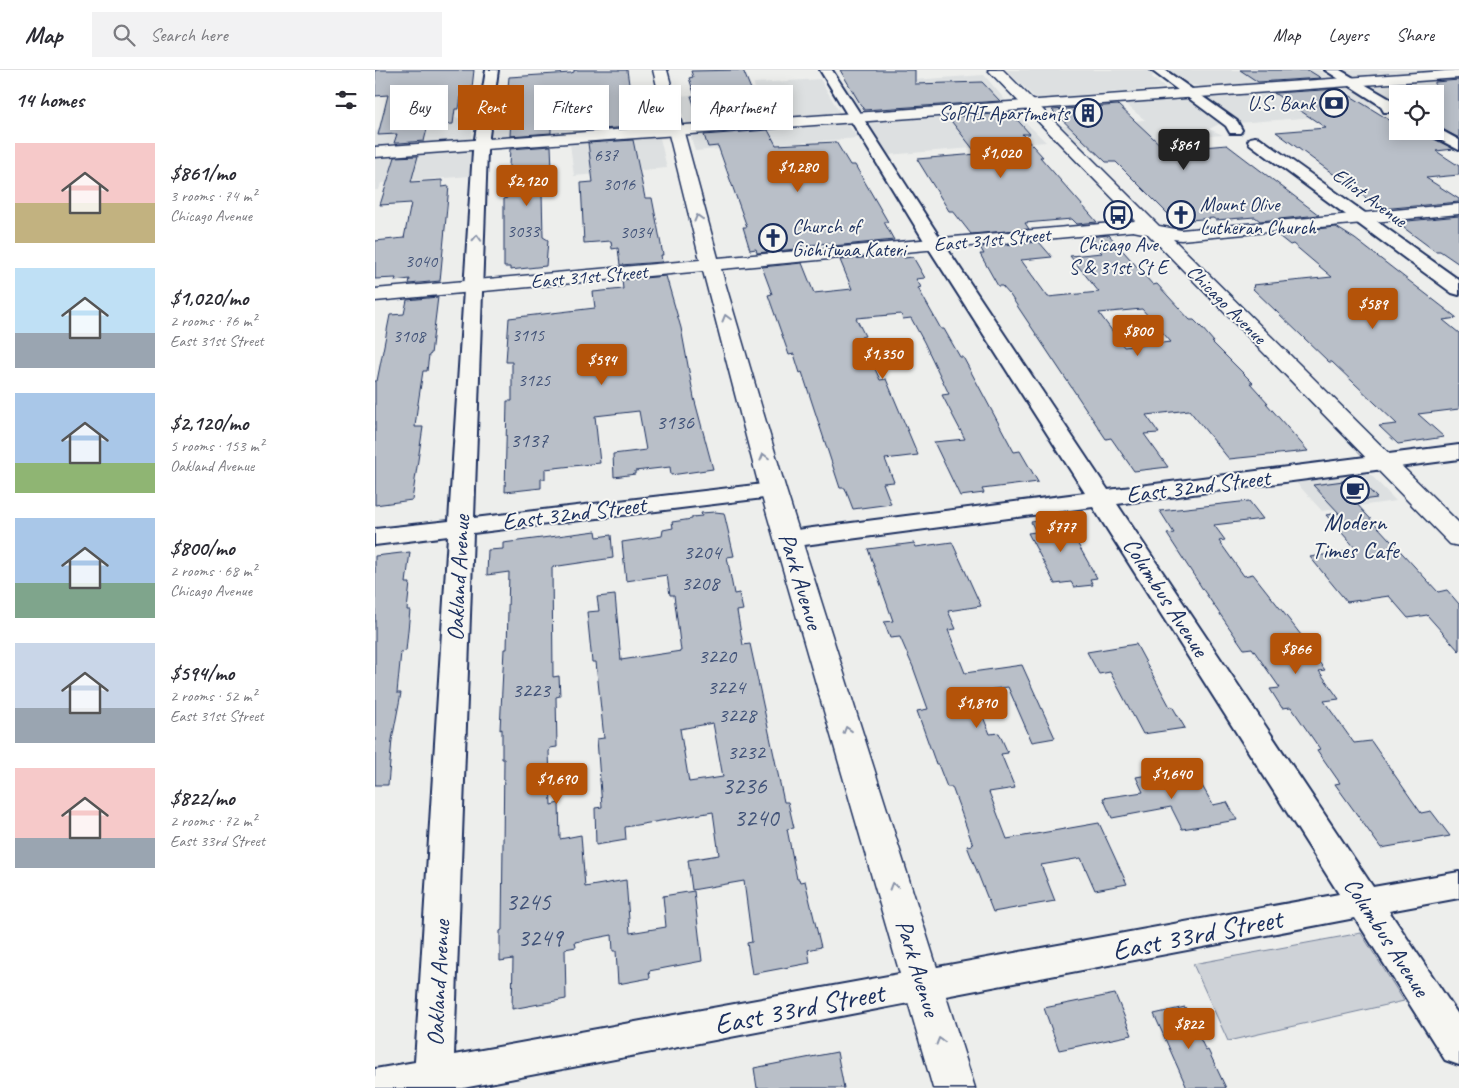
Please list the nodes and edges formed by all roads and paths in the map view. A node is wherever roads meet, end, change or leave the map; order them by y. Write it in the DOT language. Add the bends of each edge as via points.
graph roads {
  1 [pos="492,70"];
  2 [pos="660,70"];
  3 [pos="825,70"];
  4 [pos="995,70"];
  5 [pos="1157,70"];
  6 [pos="1331,70"];
  7 [pos="1459,74"];
  8 [pos="1351,82"];
  9 [pos="664,85"];
  10 [pos="1187,94"];
  11 [pos="1028,105"];
  12 [pos="1389,109"];
  13 [pos="854,118"];
  14 [pos="675,130"];
  15 [pos="681,130"];
  16 [pos="1235,130"];
  17 [pos="1444,137"];
  18 [pos="1255,141"];
  19 [pos="482,144"];
  20 [pos="1459,146"];
  21 [pos="375,152"];
  22 [pos="1459,210"];
  23 [pos="1363,218"];
  24 [pos="1155,232"];
  25 [pos="935,244"];
  26 [pos="711,265"];
  27 [pos="474,286"];
  28 [pos="1459,289"];
  29 [pos="375,295"];
  30 [pos="1459,452"];
  31 [pos="1382,462"];
  32 [pos="773,490"];
  33 [pos="1102,498"];
  34 [pos="460,528"];
  35 [pos="375,537"];
  36 [pos="1459,538"];
  37 [pos="789,539"];
  38 [pos="1459,885"];
  39 [pos="1365,903"];
  40 [pos="923,983"];
  41 [pos="1459,1048"];
  42 [pos="434,1082"];
  43 [pos="375,1087"];
  44 [pos="955,1088"];
  1 -- 19 [label="street, Oakland Avenue"];
  2 -- 9 [label="street, Park Avenue"];
  3 -- 13 [label="street, Columbus Avenue"];
  4 -- 11 [label="street, Chicago Avenue"];
  5 -- 10 [label="street"];
  6 -- 8 [label="street"];
  7 -- 8 [label="street"];
  8 -- 10 [label="street"];
  8 -- 12 [label="street" via="1385,102"];
  10 -- 11 [label="street"];
  10 -- 16 [label="street" via="1232,124"];
  11 -- 13 [label="street"];
  11 -- 24 [label="street, Chicago Avenue"];
  13 -- 15 [label="street"];
  13 -- 25 [label="street, Columbus Avenue"];
  14 -- 19 [label="street"];
  26 -- 14 [label="street, Park Avenue, one-way"];
  17 -- 20 [label="street"];
  18 -- 23 [label="street, Elliot Avenue"];
  19 -- 21 [label="street"];
  27 -- 19 [label="street, Oakland Avenue, one-way"];
  22 -- 23 [label="street, East 31st Street"];
  23 -- 24 [label="street, East 31st Street" via="1181,236"];
  23 -- 28 [label="street, Elliot Avenue"];
  24 -- 25 [label="street, East 31st Street" via="1133,226"];
  24 -- 31 [label="street, Chicago Avenue"];
  25 -- 26 [label="street, East 31st Street"];
  25 -- 33 [label="street, Columbus Avenue"];
  26 -- 27 [label="street, East 31st Street"];
  32 -- 26 [label="street, Park Avenue, one-way"];
  27 -- 29 [label="street, East 31st Street"];
  27 -- 34 [label="street, Oakland Avenue"];
  30 -- 31 [label="street, East 32nd Street"];
  31 -- 33 [label="street, East 32nd Street"];
  31 -- 36 [label="street, Chicago Avenue"];
  32 -- 34 [label="street, East 32nd Street"];
  32 -- 37 [label="street, Park Avenue"];
  33 -- 37 [label="street, East 32nd Street"];
  33 -- 39 [label="street, Columbus Avenue"];
  34 -- 35 [label="street, East 32nd Street"];
  34 -- 42 [label="street, Oakland Avenue"];
  40 -- 37 [label="street, Park Avenue, one-way"];
  38 -- 39 [label="street, East 33rd Street"];
  39 -- 40 [label="street, East 33rd Street"];
  39 -- 41 [label="street, Columbus Avenue"];
  40 -- 42 [label="street, East 33rd Street"];
  44 -- 40 [label="street, Park Avenue, one-way"];
  42 -- 43 [label="street, East 33rd Street"];
}
